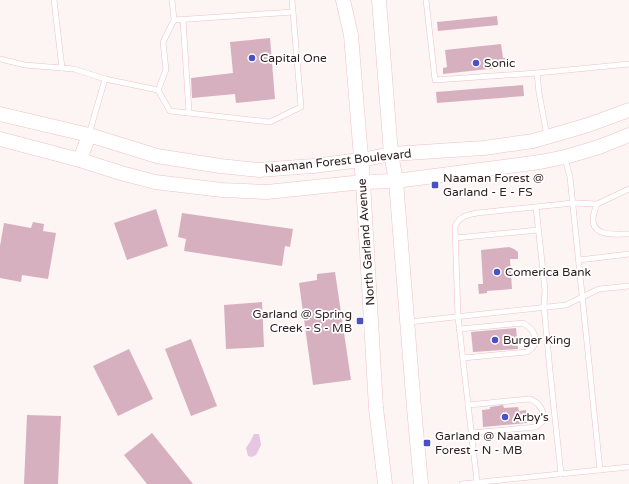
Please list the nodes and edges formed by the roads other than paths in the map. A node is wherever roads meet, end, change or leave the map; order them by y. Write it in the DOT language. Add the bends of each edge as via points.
graph roads {
  1 [pos="54,0"];
  2 [pos="172,0"];
  3 [pos="292,0"];
  4 [pos="343,0"];
  5 [pos="379,0"];
  6 [pos="426,0"];
  7 [pos="293,12"];
  8 [pos="174,20"];
  9 [pos="183,20"];
  10 [pos="0,60"];
  11 [pos="629,64"];
  12 [pos="62,68"];
  13 [pos="538,73"];
  14 [pos="105,79"];
  15 [pos="158,90"];
  16 [pos="629,110"];
  17 [pos="189,113"];
  18 [pos="0,114"];
  19 [pos="89,134"];
  20 [pos="629,135"];
  21 [pos="547,137"];
  22 [pos="0,139"];
  23 [pos="391,154"];
  24 [pos="565,157"];
  25 [pos="80,160"];
  26 [pos="361,160"];
  27 [pos="396,181"];
  28 [pos="363,182"];
  29 [pos="629,189"];
  30 [pos="623,192"];
  31 [pos="629,194"];
  32 [pos="573,204"];
  33 [pos="597,204"];
  34 [pos="536,207"];
  35 [pos="538,230"];
  36 [pos="629,234"];
  37 [pos="455,238"];
  38 [pos="629,254"];
  39 [pos="579,260"];
  40 [pos="629,286"];
  41 [pos="583,296"];
  42 [pos="544,308"];
  43 [pos="458,317"];
  44 [pos="408,322"];
  45 [pos="460,329"];
  46 [pos="463,358"];
  47 [pos="468,405"];
  48 [pos="471,433"];
  49 [pos="629,467"];
  50 [pos="600,470"];
  51 [pos="561,474"];
  52 [pos="477,482"];
  53 [pos="385,484"];
  54 [pos="421,484"];
  55 [pos="462,484"];
  1 -- 12 [label="lane"];
  2 -- 8 [label="lane"];
  3 -- 7 [label="lane"];
  4 -- 26 [label="main road, North Garland Avenue" via="351,35"];
  5 -- 23 [label="main road"];
  6 -- 13 [label="lane" via="435,80"];
  7 -- 9 [label="lane"];
  7 -- 17 [label="lane" via="302,107 270,122"];
  8 -- 9 [label="lane"];
  8 -- 15 [label="lane" via="163,42 166,70"];
  9 -- 17 [label="lane"];
  10 -- 12 [label="lane"];
  11 -- 13 [label="lane"];
  12 -- 14 [label="lane" via="74,69"];
  13 -- 21 [label="lane"];
  14 -- 15 [label="lane"];
  14 -- 19 [label="lane"];
  15 -- 17 [label="lane" via="170,111"];
  16 -- 21 [label="main road, Naaman Forest Boulevard"];
  18 -- 19 [label="main road, Naaman Forest Boulevard"];
  19 -- 25 [label="main road"];
  19 -- 26 [label="main road, Naaman Forest Boulevard" via="157,156 259,170"];
  20 -- 24 [label="main road, Naaman Forest Boulevard"];
  21 -- 23 [label="main road, Naaman Forest Boulevard" via="484,148"];
  22 -- 25 [label="main road, Naaman Forest Boulevard"];
  23 -- 26 [label="main road, Naaman Forest Boulevard"];
  23 -- 27 [label="main road"];
  24 -- 27 [label="main road, Naaman Forest Boulevard"];
  24 -- 32 [label="lane"];
  25 -- 28 [label="main road, Naaman Forest Boulevard" via="155,182 222,190 268,192"];
  26 -- 28 [label="main road, North Garland Avenue"];
  27 -- 28 [label="main road, Naaman Forest Boulevard"];
  27 -- 44 [label="main road"];
  28 -- 53 [label="main road, North Garland Avenue" via="376,408"];
  29 -- 30 [label="lane"];
  30 -- 31 [label="lane"];
  30 -- 33 [label="lane"];
  32 -- 33 [label="lane"];
  32 -- 34 [label="lane"];
  32 -- 39 [label="lane"];
  33 -- 36 [label="lane" via="593,220 595,227 603,234"];
  34 -- 35 [label="lane"];
  34 -- 37 [label="lane" via="462,216 455,226"];
  35 -- 37 [label="lane"];
  35 -- 42 [label="lane"];
  37 -- 43 [label="lane"];
  38 -- 39 [label="lane"];
  39 -- 41 [label="lane"];
  40 -- 41 [label="lane" via="599,289"];
  41 -- 42 [label="lane" via="566,305"];
  41 -- 50 [label="lane"];
  42 -- 43 [label="lane"];
  42 -- 51 [label="lane"];
  43 -- 44 [label="lane"];
  43 -- 45 [label="lane"];
  44 -- 54 [label="main road"];
  45 -- 46 [label="lane"];
  45 -- 46 [label="lane" via="523,323 534,332 536,338 532,349 527,352"];
  46 -- 47 [label="lane"];
  47 -- 48 [label="lane"];
  47 -- 48 [label="lane" via="529,399 538,404 544,416 543,421 536,427"];
  48 -- 52 [label="lane"];
  49 -- 50 [label="lane"];
  50 -- 51 [label="lane"];
  51 -- 52 [label="lane"];
  52 -- 55 [label="lane"];
}
